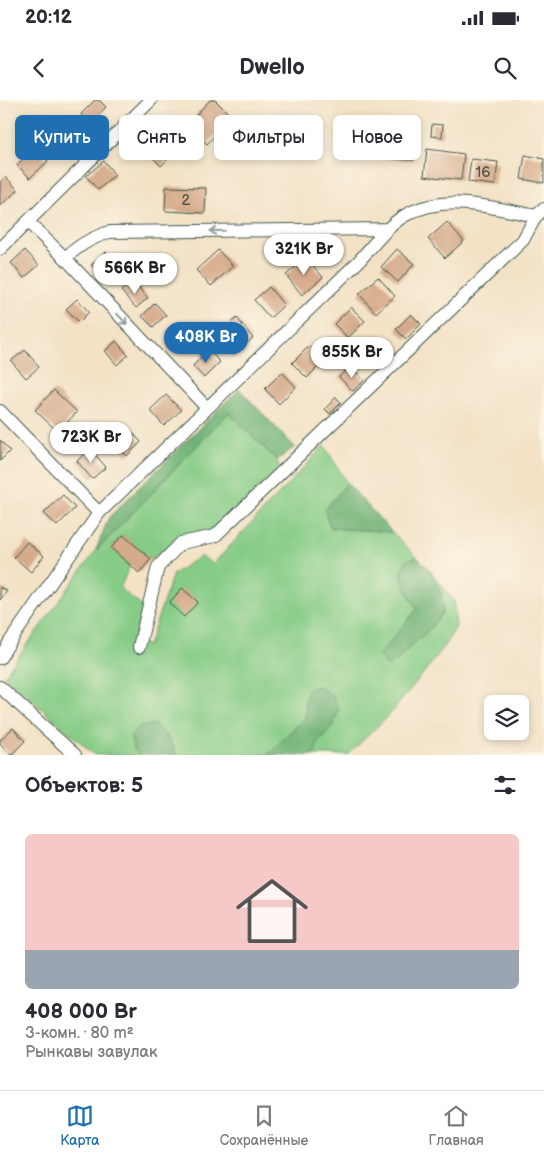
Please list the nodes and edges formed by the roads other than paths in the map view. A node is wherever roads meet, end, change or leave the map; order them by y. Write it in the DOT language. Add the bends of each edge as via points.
graph roads {
  1 [pos="151,100"];
  2 [pos="540,212"];
  3 [pos="28,222"];
  4 [pos="388,229"];
  5 [pos="0,249"];
  6 [pos="64,258"];
  7 [pos="206,408"];
  8 [pos="0,411"];
  9 [pos="99,513"];
  10 [pos="0,633"];
  11 [pos="9,642"];
  12 [pos="139,647"];
  13 [pos="0,658"];
  14 [pos="0,687"];
  15 [pos="75,755"];
  1 -- 3 [label="street"];
  2 -- 4 [label="street" via="452,203 404,216"];
  2 -- 12 [label="street" via="523,240 216,536 182,543 158,567"];
  3 -- 5 [label="street"];
  3 -- 6 [label="street"];
  4 -- 6 [label="street, one-way" via="109,232 93,237"];
  4 -- 7 [label="street"];
  6 -- 7 [label="street, one-way"];
  7 -- 9 [label="street"];
  8 -- 9 [label="street"];
  9 -- 11 [label="street"];
  10 -- 11 [label="street"];
  11 -- 13 [label="street"];
  14 -- 15 [label="street"];
}
